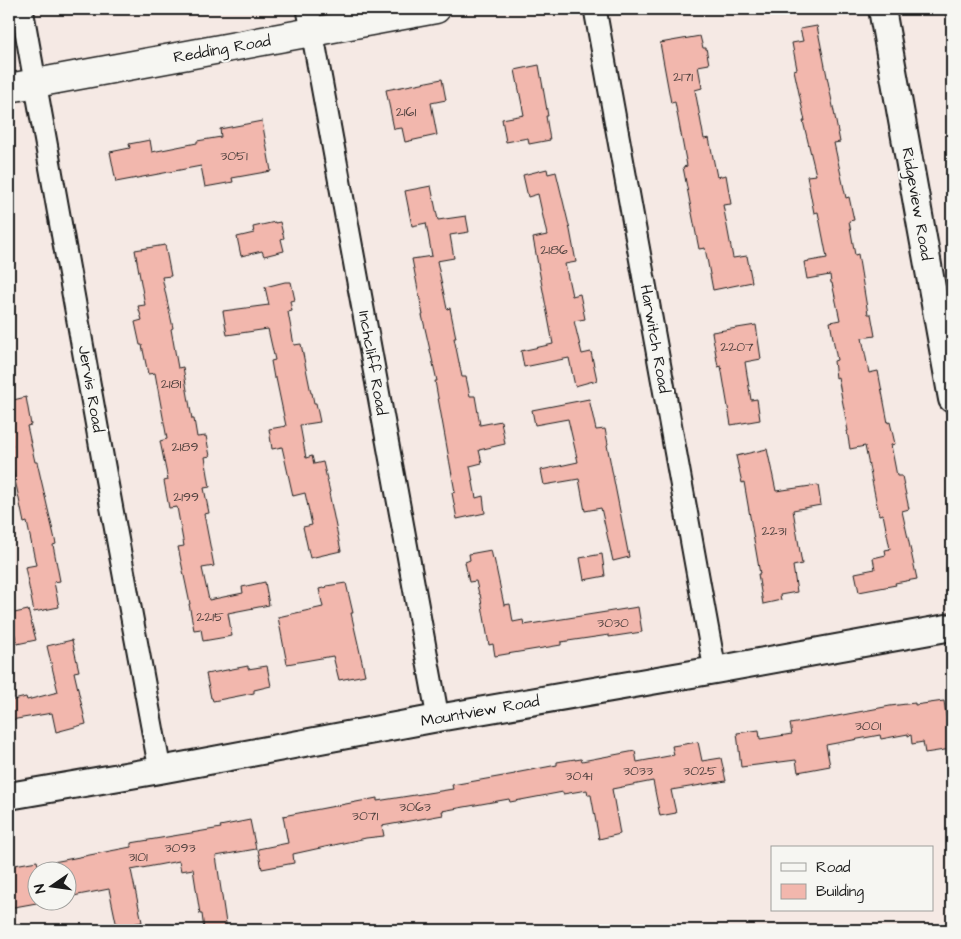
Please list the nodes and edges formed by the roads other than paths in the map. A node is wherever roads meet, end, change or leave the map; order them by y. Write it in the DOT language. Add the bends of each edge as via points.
graph roads {
  1 [pos="22,9"];
  2 [pos="436,9"];
  3 [pos="595,9"];
  4 [pos="882,9"];
  5 [pos="310,20"];
  6 [pos="36,83"];
  7 [pos="9,88"];
  8 [pos="952,398"];
  9 [pos="952,627"];
  10 [pos="715,670"];
  11 [pos="438,718"];
  12 [pos="160,770"];
  13 [pos="9,796"];
  1 -- 6 [label="street, Jervis Road"];
  2 -- 5 [label="main road, Redding Road"];
  3 -- 10 [label="street, Harwitch Road"];
  4 -- 8 [label="street, Ridgeview Road"];
  5 -- 6 [label="main road, Redding Road"];
  5 -- 11 [label="street, Inchcliff Road"];
  6 -- 7 [label="main road, Redding Road"];
  6 -- 12 [label="street, Jervis Road"];
  9 -- 10 [label="street, Mountview Road"];
  10 -- 11 [label="street, Mountview Road"];
  11 -- 12 [label="street, Mountview Road"];
  12 -- 13 [label="street, Mountview Road"];
}
